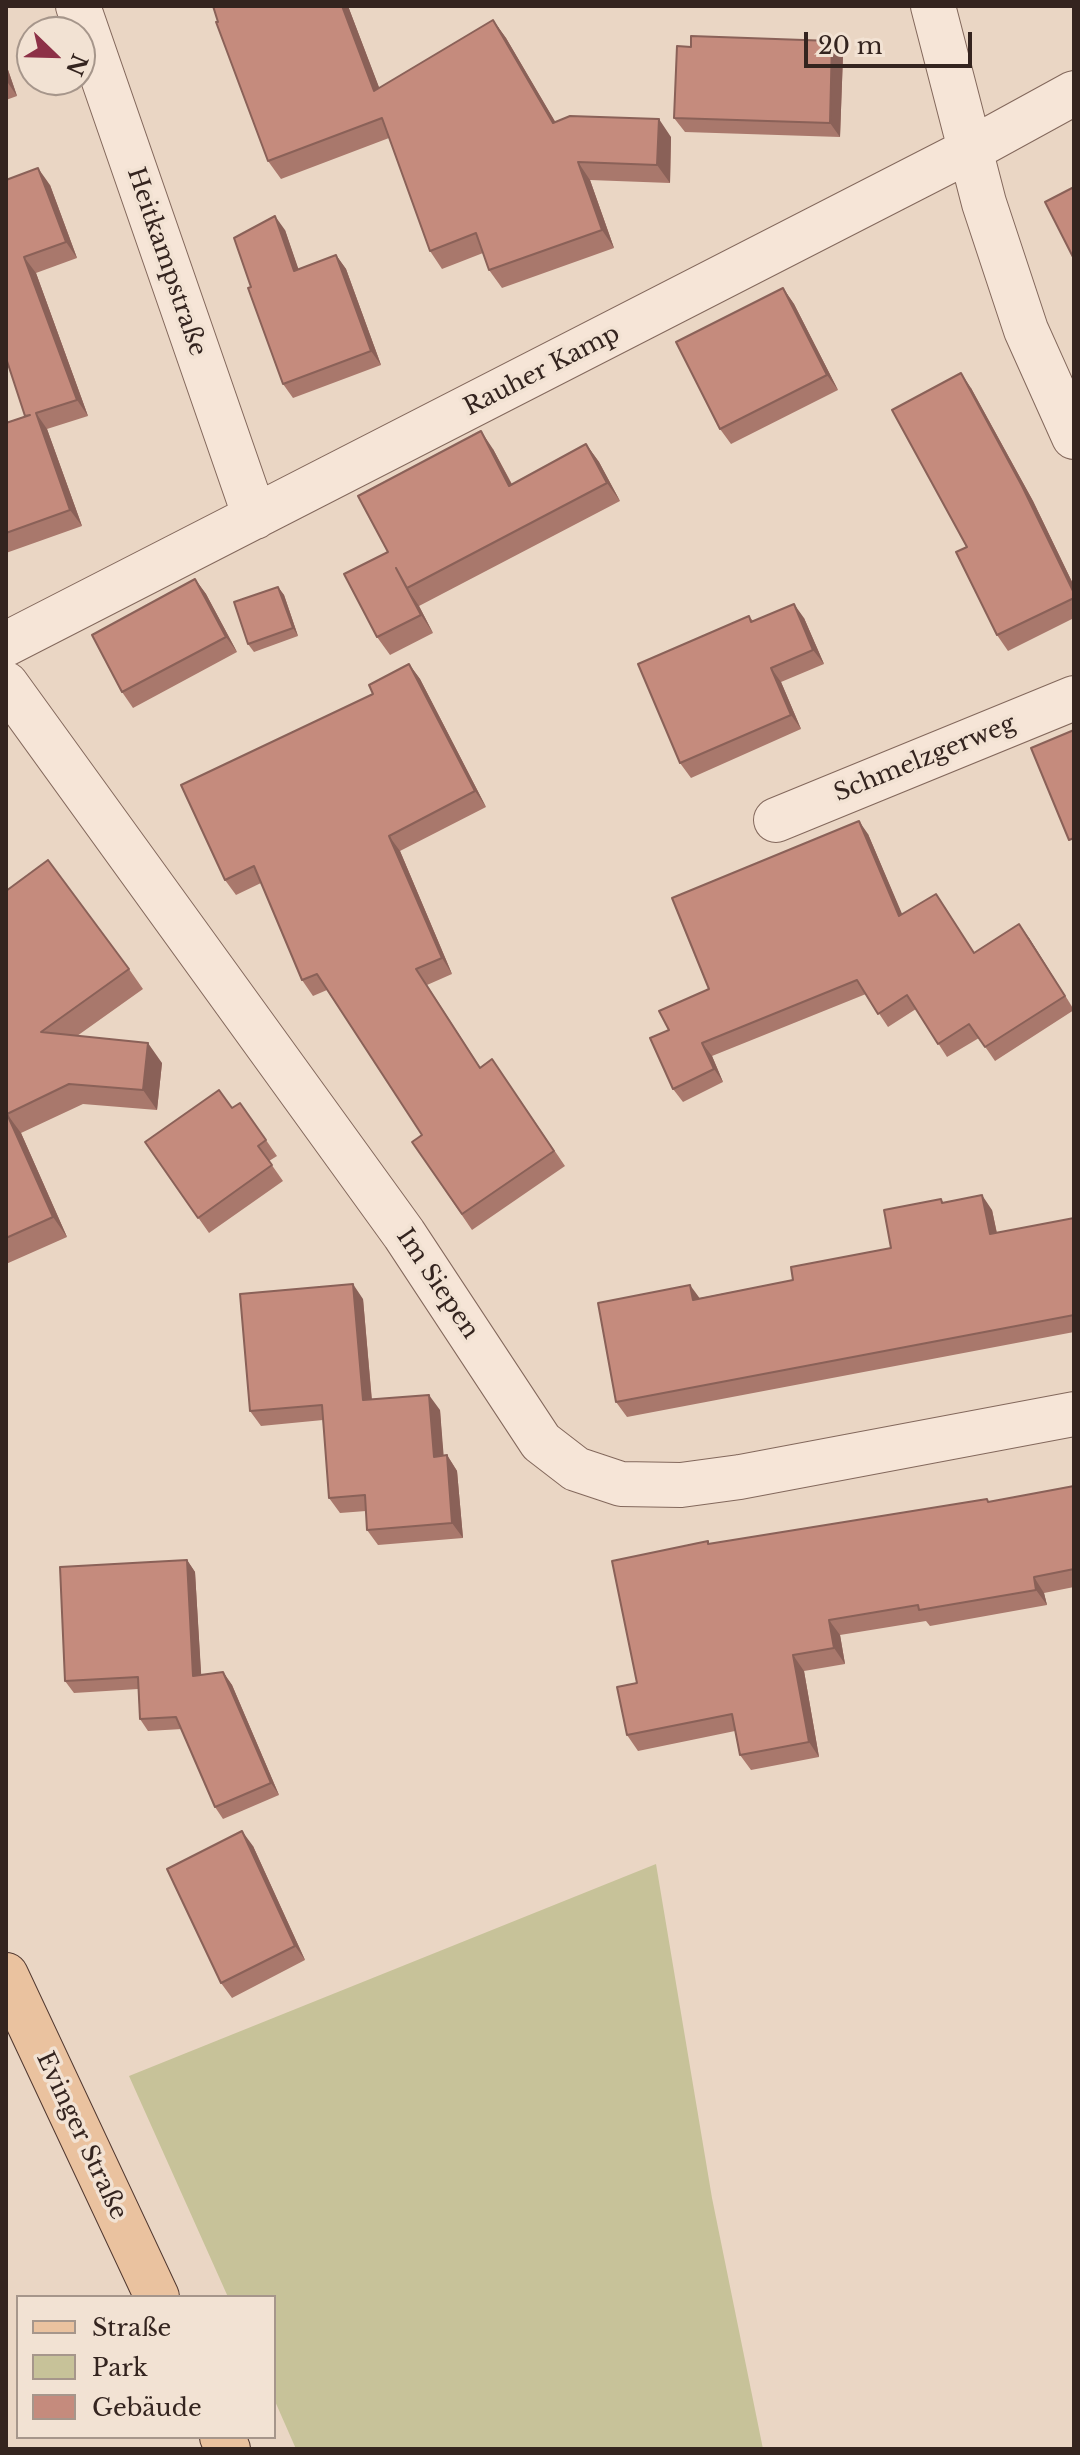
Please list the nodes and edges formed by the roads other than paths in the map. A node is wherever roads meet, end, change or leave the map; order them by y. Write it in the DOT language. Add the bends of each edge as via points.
graph roads {
  1 [pos="78,6"];
  2 [pos="933,6"];
  3 [pos="1074,93"];
  4 [pos="970,150"];
  5 [pos="1074,437"];
  6 [pos="255,517"];
  7 [pos="6,644"];
  8 [pos="6,684"];
  9 [pos="1074,698"];
  10 [pos="776,820"];
  11 [pos="1074,1414"];
  12 [pos="6,1975"];
  13 [pos="156,2295"];
  1 -- 6 [label="street, Heitkampstraße"];
  2 -- 4 [label="street"];
  3 -- 4 [label="street, Rauher Kamp"];
  4 -- 5 [label="street" via="1026,330"];
  4 -- 6 [label="street, Rauher Kamp"];
  6 -- 7 [label="street, Rauher Kamp"];
  8 -- 11 [label="street, Im Siepen" via="404,1234 541,1442 576,1469 621,1484 681,1485"];
  9 -- 10 [label="street, Schmelzgerweg"];
  12 -- 13 [label="main road, Evinger Straße"];
}
